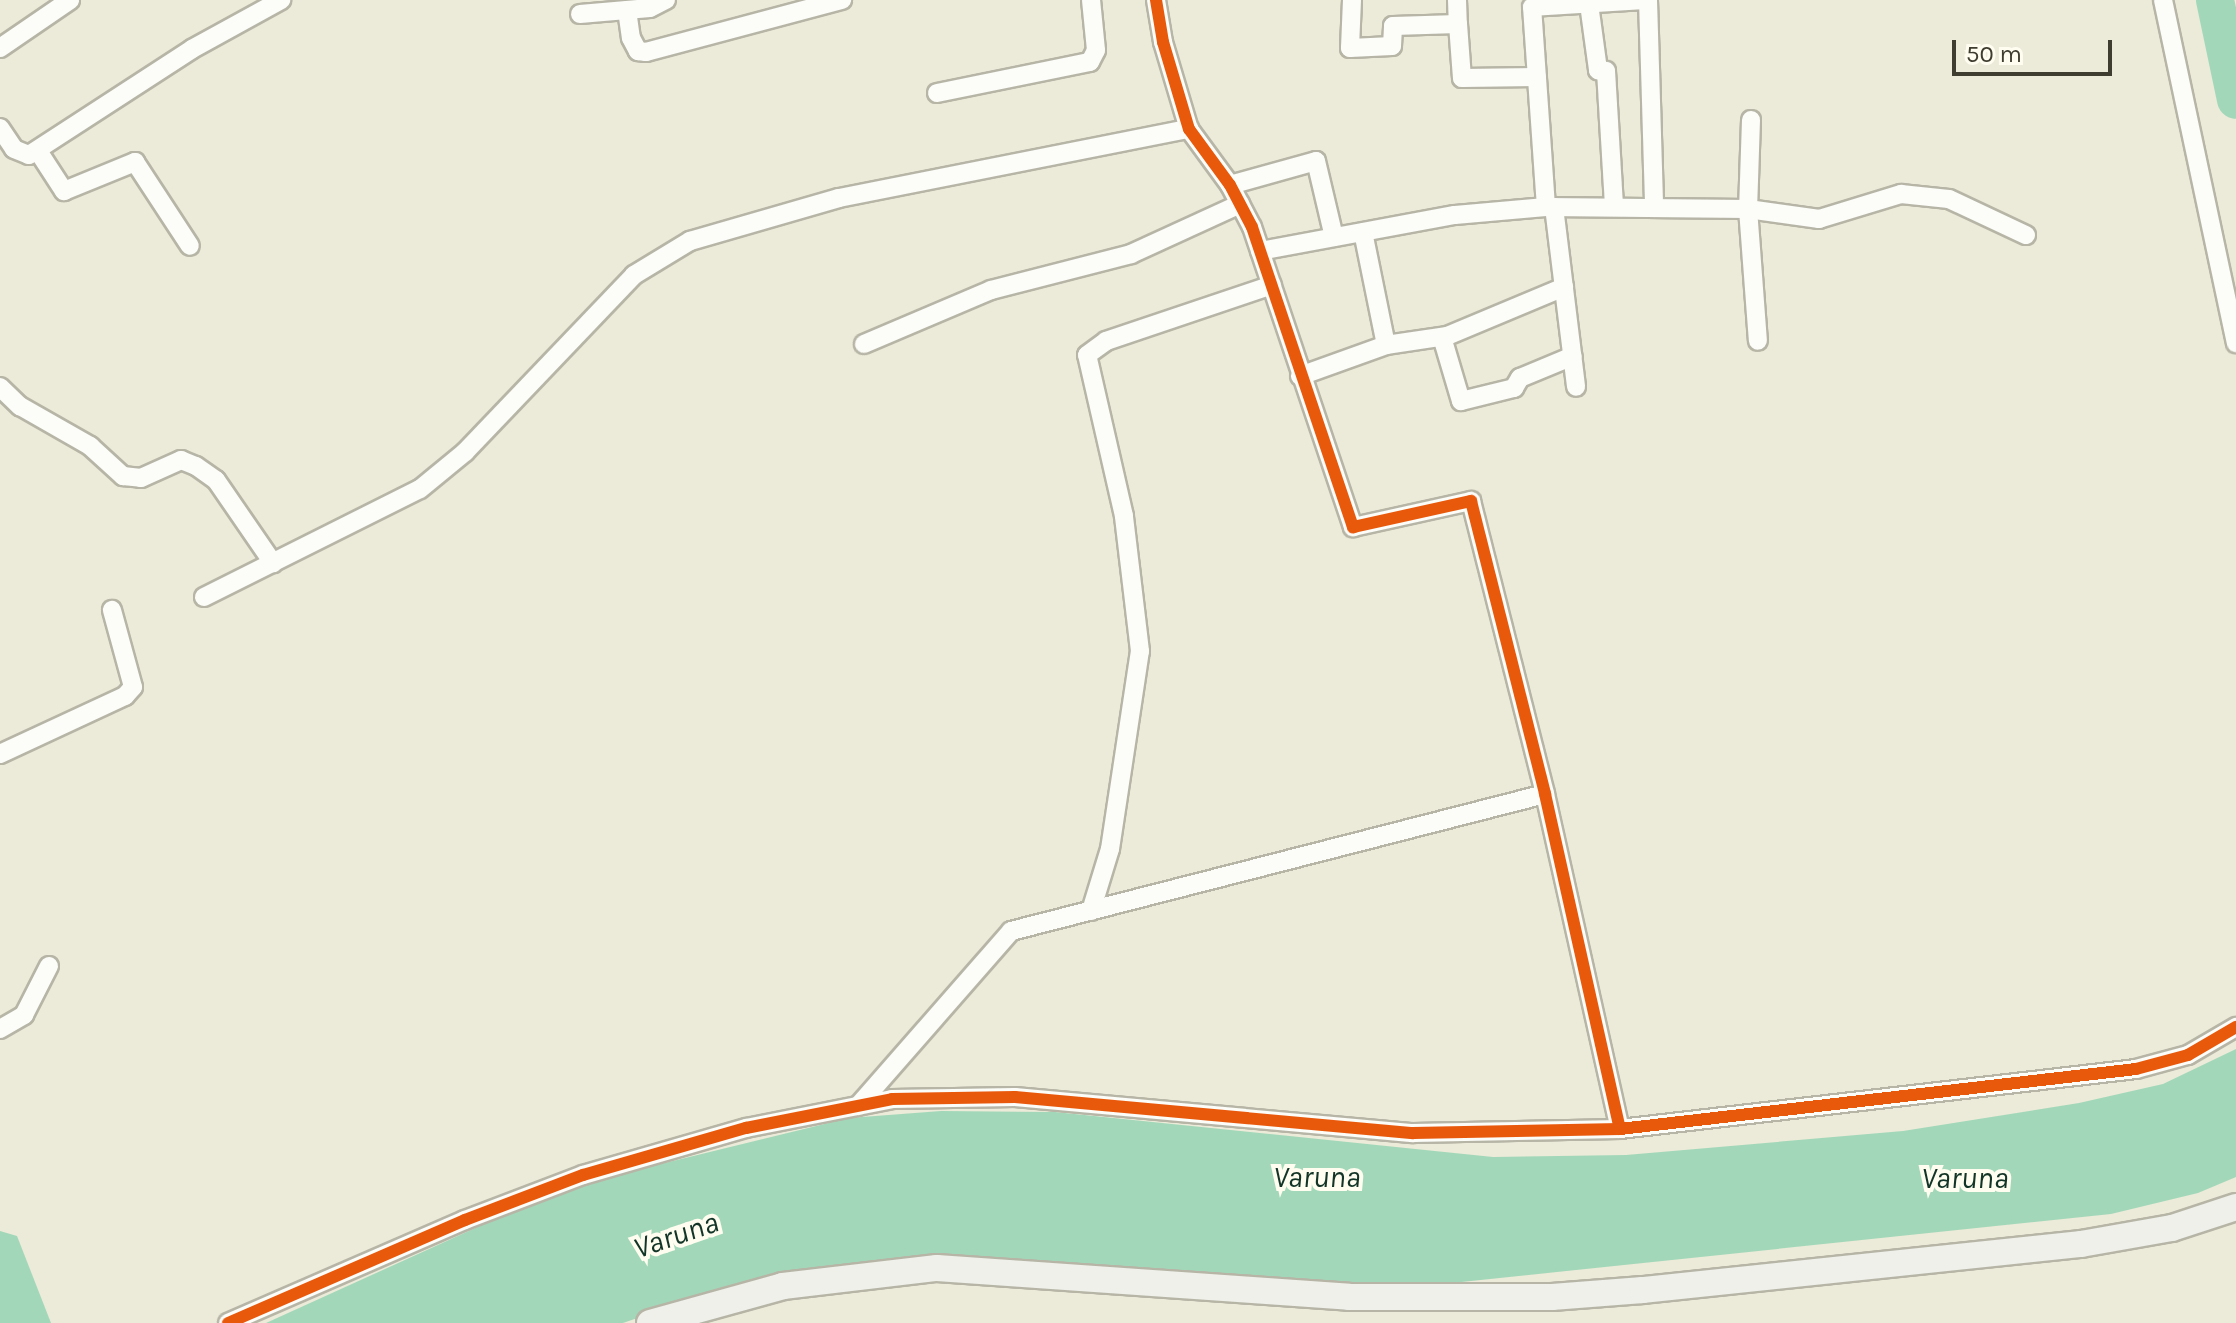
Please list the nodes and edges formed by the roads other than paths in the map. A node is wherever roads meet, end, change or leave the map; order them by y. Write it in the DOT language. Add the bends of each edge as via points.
graph roads {
  1 [pos="70,0"];
  2 [pos="281,0"];
  3 [pos="666,0"];
  4 [pos="842,0"];
  5 [pos="1091,0"];
  6 [pos="1156,0"];
  7 [pos="1352,0"];
  8 [pos="1457,0"];
  9 [pos="2163,0"];
  10 [pos="1589,4"];
  11 [pos="627,10"];
  12 [pos="580,14"];
  13 [pos="1458,24"];
  14 [pos="0,48"];
  15 [pos="1537,77"];
  16 [pos="937,93"];
  17 [pos="1751,120"];
  18 [pos="0,128"];
  19 [pos="1189,129"];
  20 [pos="38,151"];
  21 [pos="1230,185"];
  22 [pos="1240,204"];
  23 [pos="1654,205"];
  24 [pos="1614,206"];
  25 [pos="1550,207"];
  26 [pos="1748,209"];
  27 [pos="1363,232"];
  28 [pos="2026,235"];
  29 [pos="1334,237"];
  30 [pos="190,246"];
  31 [pos="1260,251"];
  32 [pos="1272,285"];
  33 [pos="1564,287"];
  34 [pos="1442,337"];
  35 [pos="1758,341"];
  36 [pos="2236,343"];
  37 [pos="864,344"];
  38 [pos="1386,345"];
  39 [pos="1573,356"];
  40 [pos="1300,376"];
  41 [pos="1576,387"];
  42 [pos="1,391"];
  43 [pos="273,563"];
  44 [pos="204,597"];
  45 [pos="112,610"];
  46 [pos="0,754"];
  47 [pos="1545,794"];
  48 [pos="1091,911"];
  49 [pos="49,966"];
  50 [pos="2236,1027"];
  51 [pos="0,1029"];
  52 [pos="858,1106"];
  53 [pos="1620,1129"];
  54 [pos="2236,1207"];
  55 [pos="228,1323"];
  56 [pos="650,1323"];
  1 -- 14 [label="street"];
  2 -- 20 [label="street" via="192,49"];
  3 -- 11 [label="street" via="660,6"];
  4 -- 11 [label="street" via="646,52 638,51 631,38"];
  5 -- 16 [label="street" via="1096,50 1090,62"];
  6 -- 19 [label="street"];
  7 -- 13 [label="street" via="1350,48 1392,46 1393,26"];
  8 -- 13 [label="street"];
  9 -- 36 [label="street"];
  10 -- 15 [label="street" via="1532,7"];
  10 -- 23 [label="street" via="1648,0"];
  10 -- 24 [label="street" via="1598,70 1606,71"];
  11 -- 12 [label="street"];
  13 -- 15 [label="street" via="1462,78"];
  15 -- 25 [label="street"];
  17 -- 26 [label="street"];
  18 -- 20 [label="street" via="14,149 29,155"];
  19 -- 21 [label="street"];
  19 -- 43 [label="street" via="839,198 690,241 634,275 465,452 420,489"];
  20 -- 30 [label="street" via="64,191 135,162"];
  21 -- 22 [label="street"];
  21 -- 29 [label="street" via="1316,161"];
  22 -- 31 [label="street"];
  22 -- 37 [label="street" via="1131,254 991,290"];
  23 -- 24 [label="street"];
  23 -- 26 [label="street"];
  24 -- 25 [label="street"];
  25 -- 27 [label="street"];
  25 -- 33 [label="street"];
  26 -- 28 [label="street" via="1819,219 1879,199 1924,195 1949,199"];
  26 -- 35 [label="street"];
  27 -- 29 [label="street"];
  27 -- 38 [label="street"];
  29 -- 31 [label="street"];
  31 -- 32 [label="street"];
  32 -- 40 [label="street"];
  32 -- 48 [label="street" via="1106,341 1087,355 1124,516 1140,651 1110,849"];
  33 -- 34 [label="street"];
  33 -- 39 [label="street"];
  34 -- 38 [label="street"];
  34 -- 39 [label="street" via="1461,401 1514,388 1520,378"];
  38 -- 40 [label="street"];
  39 -- 41 [label="street"];
  40 -- 47 [label="street" via="1353,527 1471,501"];
  42 -- 43 [label="street" via="90,446 123,476 141,478 181,460 196,466 216,480"];
  43 -- 44 [label="street"];
  45 -- 46 [label="street" via="133,687 125,696"];
  47 -- 48 [label="street"];
  47 -- 53 [label="street"];
  48 -- 52 [label="street" via="1011,931"];
  49 -- 51 [label="street" via="24,1015"];
  50 -- 53 [label="street" via="2188,1055 2136,1069"];
  52 -- 53 [label="street" via="892,1099 1015,1097 1413,1133"];
  52 -- 55 [label="street" via="746,1128 583,1175"];
  54 -- 56 [label="street" via="2172,1228 2081,1244 1628,1292 1349,1297 937,1268 783,1286"];
}
